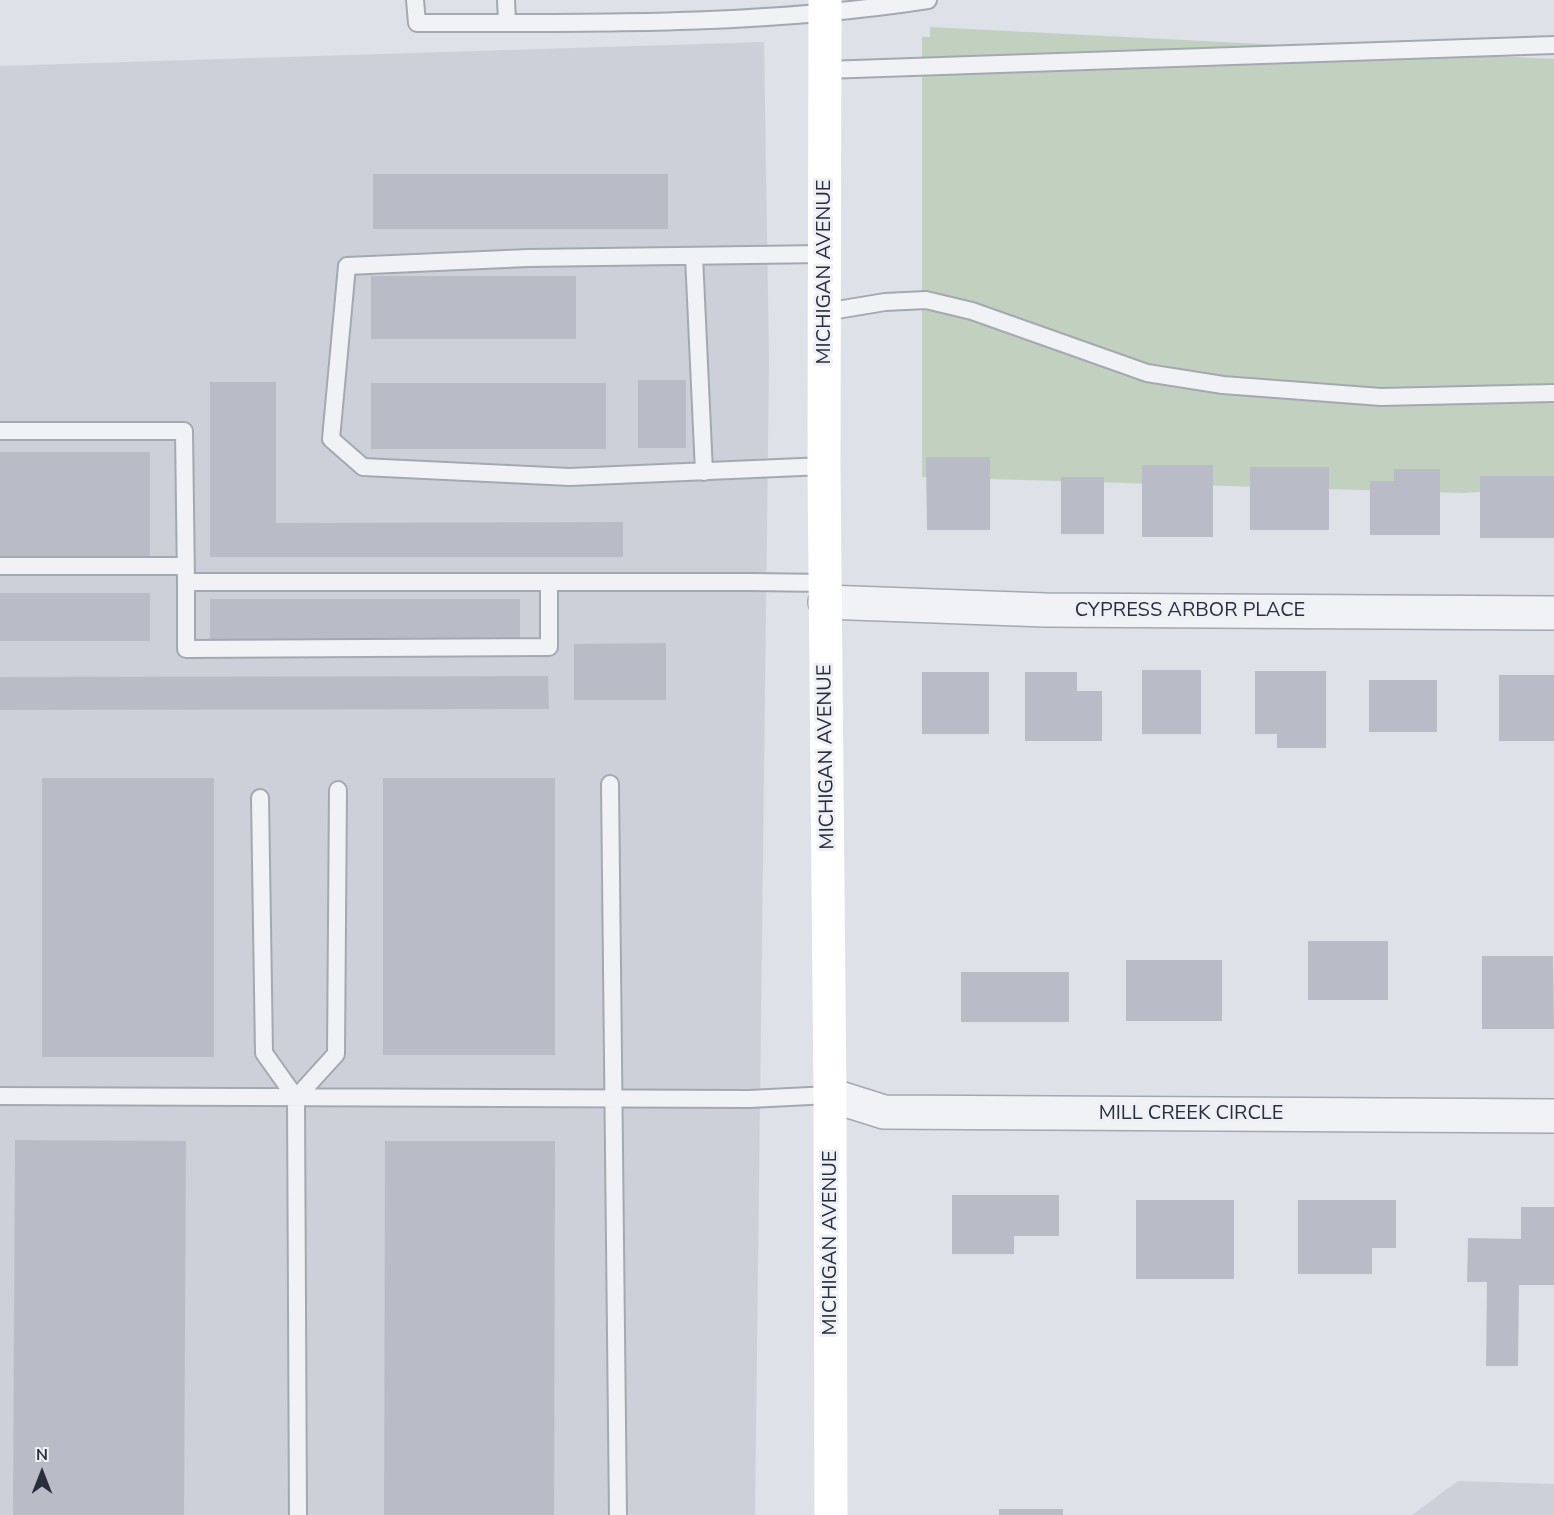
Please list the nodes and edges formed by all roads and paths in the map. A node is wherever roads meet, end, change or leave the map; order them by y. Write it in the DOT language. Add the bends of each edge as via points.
graph roads {
  1 [pos="415,0"];
  2 [pos="506,0"];
  3 [pos="928,0"];
  4 [pos="825,7"];
  5 [pos="507,23"];
  6 [pos="1554,45"];
  7 [pos="825,70"];
  8 [pos="825,254"];
  9 [pos="694,255"];
  10 [pos="825,312"];
  11 [pos="1554,393"];
  12 [pos="0,431"];
  13 [pos="824,466"];
  14 [pos="704,472"];
  15 [pos="0,566"];
  16 [pos="185,574"];
  17 [pos="549,582"];
  18 [pos="825,592"];
  19 [pos="1554,614"];
  20 [pos="610,784"];
  21 [pos="338,790"];
  22 [pos="260,798"];
  23 [pos="830,1095"];
  24 [pos="0,1096"];
  25 [pos="296,1098"];
  26 [pos="614,1099"];
  27 [pos="1554,1116"];
  28 [pos="298,1515"];
  29 [pos="618,1515"];
  30 [pos="831,1515"];
  1 -- 5 [label="lane" via="417,23"];
  2 -- 5 [label="lane"];
  3 -- 4 [label="lane"];
  4 -- 5 [label="lane" via="616,23"];
  4 -- 7 [label="main road, MICHIGAN AVENUE"];
  6 -- 7 [label="lane"];
  7 -- 8 [label="main road, MICHIGAN AVENUE"];
  8 -- 9 [label="lane"];
  8 -- 10 [label="main road, MICHIGAN AVENUE"];
  9 -- 14 [label="lane"];
  9 -- 14 [label="lane" via="347,266 331,439 363,467 570,477"];
  10 -- 11 [label="lane" via="926,300 972,311 1148,374 1223,385 1381,397"];
  10 -- 13 [label="main road, MICHIGAN AVENUE"];
  12 -- 16 [label="lane" via="184,431"];
  13 -- 14 [label="lane"];
  13 -- 18 [label="main road, MICHIGAN AVENUE"];
  15 -- 16 [label="lane"];
  16 -- 17 [label="lane"];
  16 -- 17 [label="lane" via="186,649 549,647"];
  17 -- 18 [label="lane"];
  18 -- 19 [label="street, CYPRESS ARBOR PLACE" via="1045,610"];
  18 -- 23 [label="main road, MICHIGAN AVENUE"];
  20 -- 26 [label="lane"];
  21 -- 25 [label="lane" via="336,1054"];
  22 -- 25 [label="lane" via="264,1053"];
  23 -- 26 [label="lane"];
  23 -- 27 [label="street, MILL CREEK CIRCLE" via="884,1112"];
  23 -- 30 [label="main road, MICHIGAN AVENUE"];
  24 -- 25 [label="lane"];
  25 -- 26 [label="lane"];
  25 -- 28 [label="lane"];
  26 -- 29 [label="lane"];
}
